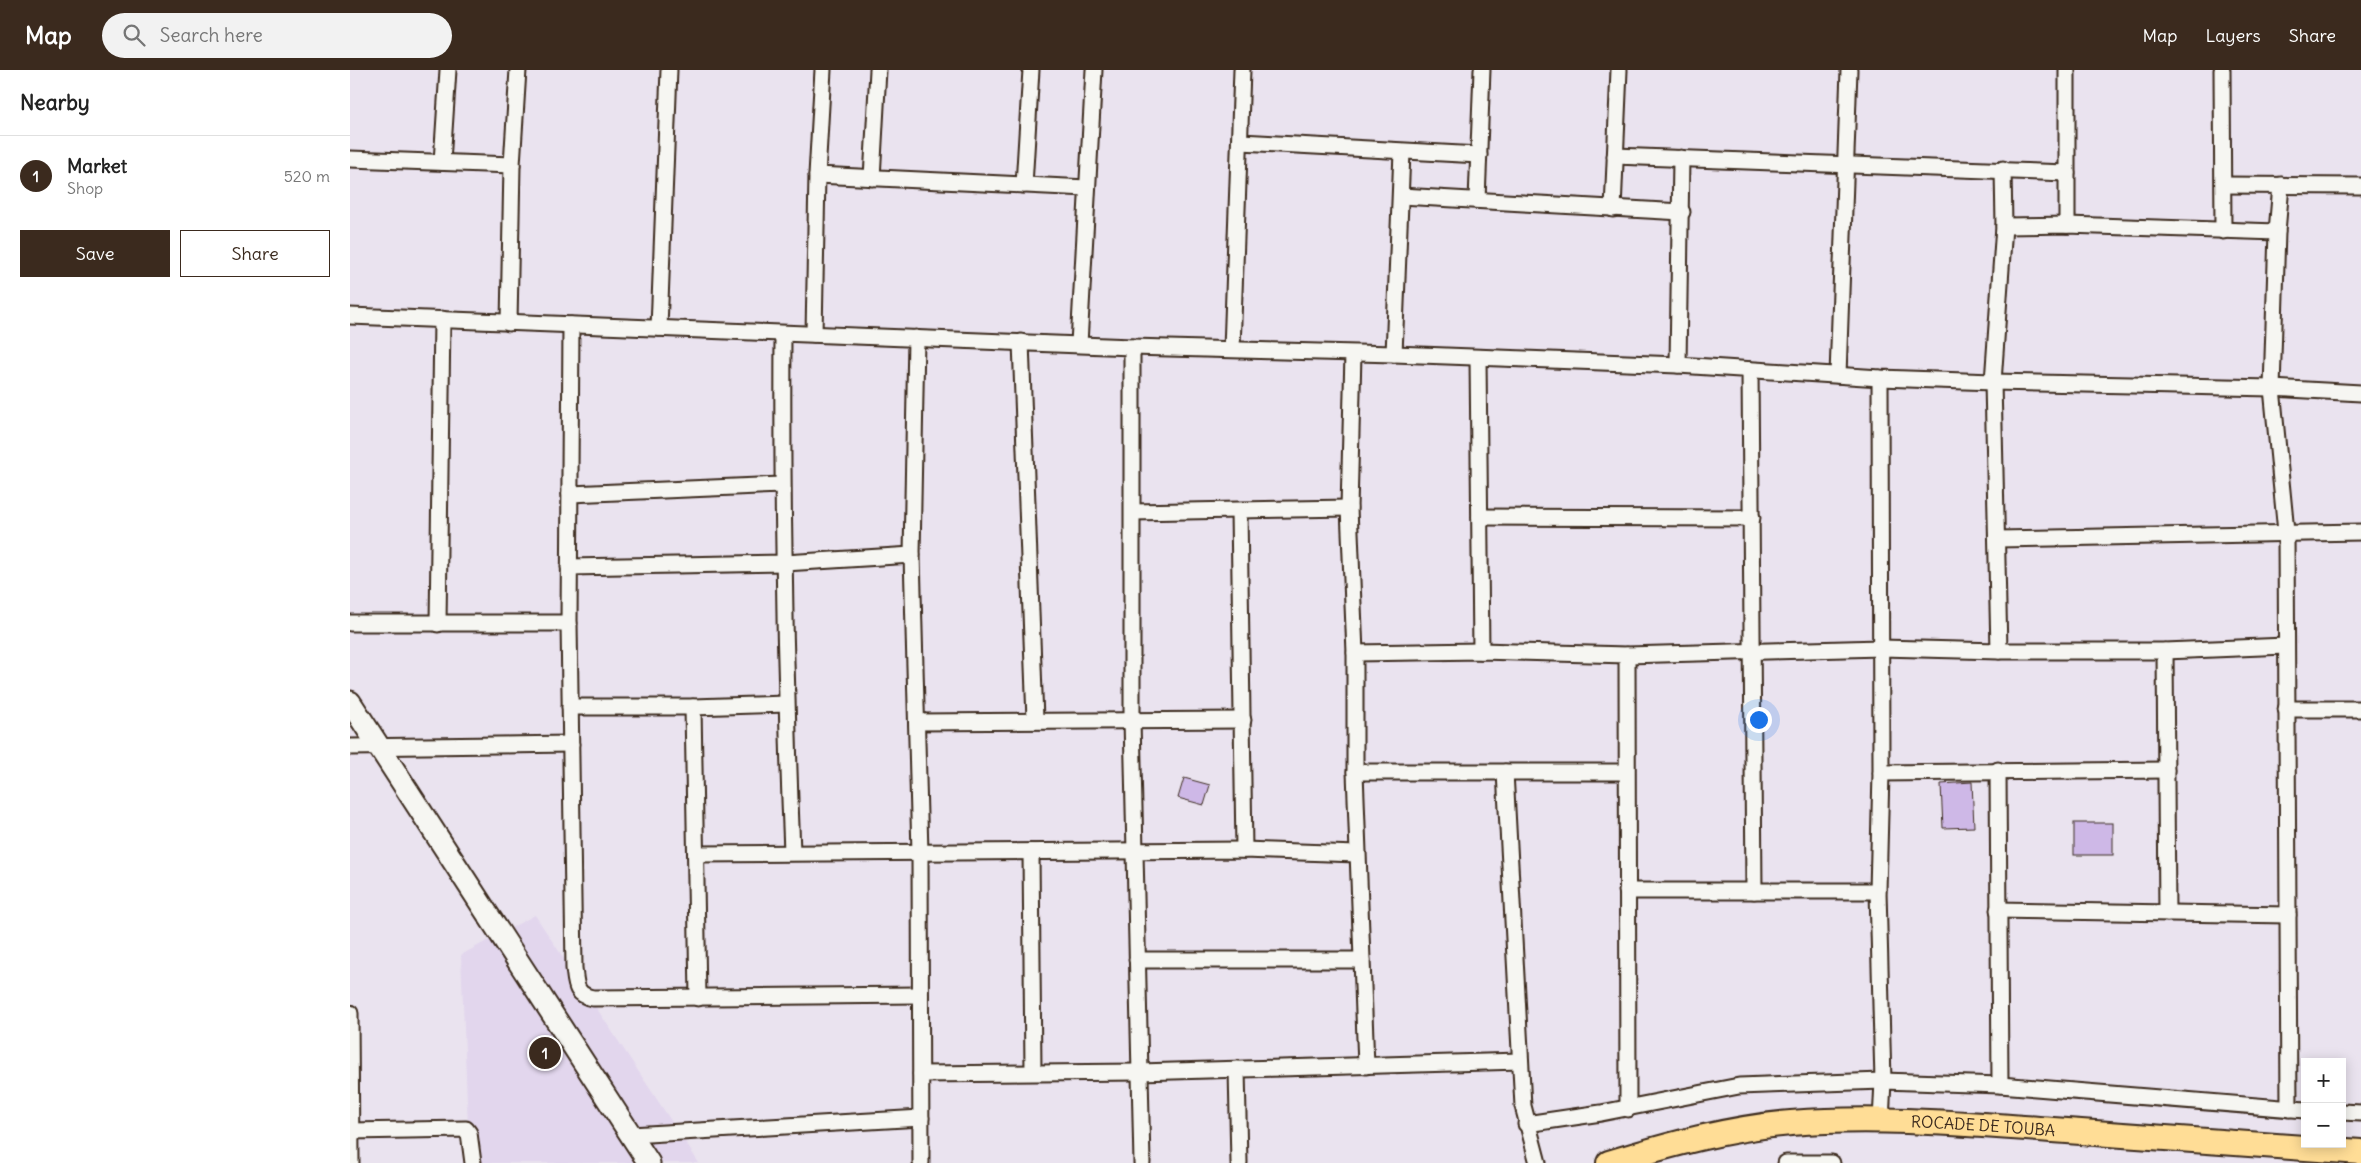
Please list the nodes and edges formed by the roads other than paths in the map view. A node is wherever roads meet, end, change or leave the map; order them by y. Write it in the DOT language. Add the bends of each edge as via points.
graph roads {
  1 [pos="448,70"];
  2 [pos="518,70"];
  3 [pos="669,70"];
  4 [pos="823,70"];
  5 [pos="878,70"];
  6 [pos="1031,70"];
  7 [pos="1094,70"];
  8 [pos="1242,70"];
  9 [pos="1482,70"];
  10 [pos="1619,70"];
  11 [pos="1849,70"];
  12 [pos="2067,70"];
  13 [pos="2222,70"];
  14 [pos="1241,142"];
  15 [pos="1402,152"];
  16 [pos="1479,155"];
  17 [pos="1615,156"];
  18 [pos="1681,158"];
  19 [pos="350,159"];
  20 [pos="442,162"];
  21 [pos="1844,165"];
  22 [pos="512,166"];
  23 [pos="2003,169"];
  24 [pos="2067,173"];
  25 [pos="817,175"];
  26 [pos="872,178"];
  27 [pos="1024,185"];
  28 [pos="2224,185"];
  29 [pos="2281,185"];
  30 [pos="2361,186"];
  31 [pos="1087,188"];
  32 [pos="1401,196"];
  33 [pos="1477,200"];
  34 [pos="1613,209"];
  35 [pos="1682,212"];
  36 [pos="2067,225"];
  37 [pos="2004,226"];
  38 [pos="2223,231"];
  39 [pos="2277,232"];
  40 [pos="350,316"];
  41 [pos="442,319"];
  42 [pos="509,323"];
  43 [pos="571,325"];
  44 [pos="659,328"];
  45 [pos="783,334"];
  46 [pos="814,334"];
  47 [pos="916,338"];
  48 [pos="1021,342"];
  49 [pos="1079,344"];
  50 [pos="1132,347"];
  51 [pos="1232,349"];
  52 [pos="1354,354"];
  53 [pos="1394,354"];
  54 [pos="1478,358"];
  55 [pos="1678,364"];
  56 [pos="1750,370"];
  57 [pos="1838,374"];
  58 [pos="1880,378"];
  59 [pos="1993,382"];
  60 [pos="2272,388"];
  61 [pos="2361,393"];
  62 [pos="782,485"];
  63 [pos="570,494"];
  64 [pos="1349,508"];
  65 [pos="1239,511"];
  66 [pos="1133,512"];
  67 [pos="1480,517"];
  68 [pos="1752,518"];
  69 [pos="2286,532"];
  70 [pos="2361,532"];
  71 [pos="1997,539"];
  72 [pos="912,555"];
  73 [pos="785,563"];
  74 [pos="569,567"];
  75 [pos="350,623"];
  76 [pos="569,623"];
  77 [pos="438,624"];
  78 [pos="2286,646"];
  79 [pos="1881,648"];
  80 [pos="1999,651"];
  81 [pos="2165,651"];
  82 [pos="1481,652"];
  83 [pos="1751,652"];
  84 [pos="1355,653"];
  85 [pos="1627,655"];
  86 [pos="350,702"];
  87 [pos="786,704"];
  88 [pos="570,707"];
  89 [pos="693,707"];
  90 [pos="2286,709"];
  91 [pos="2361,709"];
  92 [pos="1132,719"];
  93 [pos="1035,720"];
  94 [pos="1243,720"];
  95 [pos="917,722"];
  96 [pos="571,744"];
  97 [pos="380,746"];
  98 [pos="350,747"];
  99 [pos="1998,770"];
  100 [pos="2166,770"];
  101 [pos="1355,772"];
  102 [pos="1505,772"];
  103 [pos="1626,772"];
  104 [pos="1881,773"];
  105 [pos="1136,850"];
  106 [pos="1244,850"];
  107 [pos="792,852"];
  108 [pos="1031,852"];
  109 [pos="920,853"];
  110 [pos="696,854"];
  111 [pos="1357,854"];
  112 [pos="1627,891"];
  113 [pos="1754,891"];
  114 [pos="1878,891"];
  115 [pos="1998,910"];
  116 [pos="2167,913"];
  117 [pos="2288,916"];
  118 [pos="1137,960"];
  119 [pos="1362,960"];
  120 [pos="920,995"];
  121 [pos="698,998"];
  122 [pos="350,1013"];
  123 [pos="1520,1061"];
  124 [pos="1366,1066"];
  125 [pos="1237,1069"];
  126 [pos="1033,1072"];
  127 [pos="1139,1072"];
  128 [pos="921,1074"];
  129 [pos="1883,1081"];
  130 [pos="2000,1085"];
  131 [pos="1628,1108"];
  132 [pos="2289,1109"];
  133 [pos="2301,1110"];
  134 [pos="2346,1112"];
  135 [pos="2361,1113"];
  136 [pos="921,1118"];
  137 [pos="1881,1121"];
  138 [pos="1526,1124"];
  139 [pos="350,1131"];
  140 [pos="631,1134"];
  141 [pos="2361,1152"];
  142 [pos="351,1163"];
  143 [pos="473,1163"];
  144 [pos="649,1163"];
  145 [pos="920,1163"];
  146 [pos="1142,1163"];
  147 [pos="1238,1163"];
  148 [pos="1538,1163"];
  149 [pos="1609,1163"];
  150 [pos="1786,1163"];
  151 [pos="1832,1163"];
  1 -- 20 [label="street"];
  2 -- 22 [label="street"];
  3 -- 44 [label="street"];
  4 -- 25 [label="street"];
  5 -- 26 [label="street"];
  6 -- 27 [label="street"];
  7 -- 31 [label="street"];
  8 -- 14 [label="street"];
  9 -- 16 [label="street"];
  10 -- 17 [label="street"];
  11 -- 21 [label="street"];
  12 -- 24 [label="street"];
  13 -- 28 [label="street"];
  14 -- 15 [label="street"];
  14 -- 51 [label="street"];
  15 -- 16 [label="street"];
  15 -- 32 [label="street"];
  16 -- 33 [label="street"];
  17 -- 18 [label="street"];
  17 -- 34 [label="street"];
  18 -- 21 [label="street"];
  18 -- 35 [label="street"];
  19 -- 20 [label="street"];
  20 -- 22 [label="street"];
  21 -- 23 [label="street"];
  21 -- 57 [label="street"];
  22 -- 42 [label="street"];
  23 -- 24 [label="street"];
  23 -- 37 [label="street"];
  24 -- 36 [label="street"];
  25 -- 26 [label="street"];
  25 -- 46 [label="street"];
  26 -- 27 [label="street"];
  27 -- 31 [label="street"];
  28 -- 29 [label="street"];
  28 -- 38 [label="street"];
  29 -- 30 [label="street"];
  29 -- 39 [label="street"];
  31 -- 49 [label="street"];
  32 -- 33 [label="street"];
  32 -- 53 [label="street"];
  33 -- 34 [label="street"];
  34 -- 35 [label="street"];
  35 -- 55 [label="street"];
  36 -- 37 [label="street"];
  36 -- 38 [label="street"];
  37 -- 59 [label="street"];
  38 -- 39 [label="street"];
  39 -- 60 [label="street"];
  40 -- 41 [label="street"];
  41 -- 42 [label="street"];
  41 -- 77 [label="street"];
  42 -- 43 [label="street"];
  43 -- 44 [label="street"];
  43 -- 63 [label="street"];
  44 -- 45 [label="street"];
  45 -- 46 [label="street"];
  45 -- 62 [label="street"];
  46 -- 47 [label="street"];
  47 -- 48 [label="street"];
  47 -- 72 [label="street"];
  48 -- 49 [label="street"];
  48 -- 93 [label="street"];
  49 -- 50 [label="street"];
  50 -- 51 [label="street"];
  50 -- 66 [label="street"];
  51 -- 52 [label="street"];
  52 -- 53 [label="street"];
  52 -- 64 [label="street"];
  53 -- 54 [label="street"];
  54 -- 55 [label="street"];
  54 -- 67 [label="street"];
  55 -- 56 [label="street"];
  56 -- 57 [label="street"];
  56 -- 68 [label="street"];
  57 -- 58 [label="street"];
  58 -- 59 [label="street"];
  58 -- 79 [label="street"];
  59 -- 60 [label="street"];
  59 -- 71 [label="street"];
  60 -- 61 [label="street"];
  60 -- 69 [label="street"];
  62 -- 63 [label="street"];
  62 -- 73 [label="street"];
  63 -- 74 [label="street"];
  64 -- 65 [label="street"];
  64 -- 84 [label="street"];
  65 -- 66 [label="street"];
  65 -- 94 [label="street"];
  66 -- 92 [label="street"];
  67 -- 68 [label="street"];
  67 -- 82 [label="street"];
  68 -- 83 [label="street"];
  69 -- 70 [label="street"];
  69 -- 71 [label="street"];
  69 -- 78 [label="street"];
  71 -- 80 [label="street"];
  72 -- 73 [label="street"];
  72 -- 95 [label="street"];
  73 -- 74 [label="street"];
  73 -- 87 [label="street"];
  74 -- 76 [label="street"];
  75 -- 77 [label="street"];
  76 -- 77 [label="street"];
  76 -- 88 [label="street"];
  78 -- 81 [label="street"];
  78 -- 90 [label="street"];
  79 -- 80 [label="street"];
  79 -- 83 [label="street"];
  79 -- 104 [label="street"];
  80 -- 81 [label="street"];
  81 -- 100 [label="street"];
  82 -- 84 [label="street"];
  82 -- 85 [label="street"];
  83 -- 85 [label="street"];
  83 -- 113 [label="street"];
  84 -- 101 [label="street"];
  85 -- 103 [label="street"];
  86 -- 97 [label="street"];
  87 -- 89 [label="street"];
  87 -- 107 [label="street"];
  88 -- 89 [label="street"];
  88 -- 96 [label="street"];
  89 -- 110 [label="street"];
  90 -- 91 [label="street"];
  90 -- 117 [label="street"];
  92 -- 93 [label="street"];
  92 -- 94 [label="street"];
  92 -- 105 [label="street"];
  93 -- 95 [label="street"];
  94 -- 106 [label="street"];
  95 -- 109 [label="street"];
  96 -- 97 [label="street"];
  96 -- 121 [label="street" via="574,968 579,993 593,998"];
  97 -- 98 [label="street"];
  97 -- 140 [label="street"];
  99 -- 100 [label="street"];
  99 -- 104 [label="street"];
  99 -- 115 [label="street"];
  100 -- 116 [label="street"];
  101 -- 102 [label="street"];
  101 -- 111 [label="street"];
  102 -- 103 [label="street"];
  102 -- 123 [label="street"];
  103 -- 112 [label="street"];
  104 -- 114 [label="street"];
  105 -- 106 [label="street"];
  105 -- 108 [label="street"];
  105 -- 118 [label="street"];
  106 -- 111 [label="street"];
  107 -- 109 [label="street"];
  107 -- 110 [label="street"];
  108 -- 109 [label="street"];
  108 -- 126 [label="street"];
  109 -- 120 [label="street"];
  110 -- 121 [label="street"];
  111 -- 119 [label="street"];
  112 -- 113 [label="street"];
  112 -- 131 [label="street"];
  113 -- 114 [label="street"];
  114 -- 129 [label="street"];
  115 -- 116 [label="street"];
  115 -- 130 [label="street"];
  116 -- 117 [label="street"];
  117 -- 132 [label="street"];
  118 -- 119 [label="street"];
  118 -- 127 [label="street"];
  119 -- 124 [label="street"];
  120 -- 121 [label="street"];
  120 -- 128 [label="street"];
  122 -- 139 [label="street"];
  123 -- 124 [label="street"];
  123 -- 138 [label="street"];
  124 -- 125 [label="street"];
  125 -- 127 [label="street"];
  125 -- 147 [label="street"];
  126 -- 127 [label="street"];
  126 -- 128 [label="street"];
  127 -- 146 [label="street"];
  128 -- 136 [label="street"];
  129 -- 130 [label="street"];
  129 -- 131 [label="street" via="1739,1086"];
  129 -- 137 [label="street"];
  130 -- 132 [label="street"];
  131 -- 138 [label="street"];
  132 -- 133 [label="street"];
  134 -- 135 [label="street"];
  136 -- 140 [label="street"];
  136 -- 145 [label="street"];
  137 -- 141 [label="main road, ROCADE DE TOUBA" via="1959,1123"];
  137 -- 149 [label="main road, ROCADE DE TOUBA" via="1789,1123 1731,1132"];
  138 -- 148 [label="street"];
  139 -- 142 [label="street"];
  139 -- 143 [label="street" via="466,1129"];
  140 -- 144 [label="street"];
  150 -- 151 [label="street"];
}
